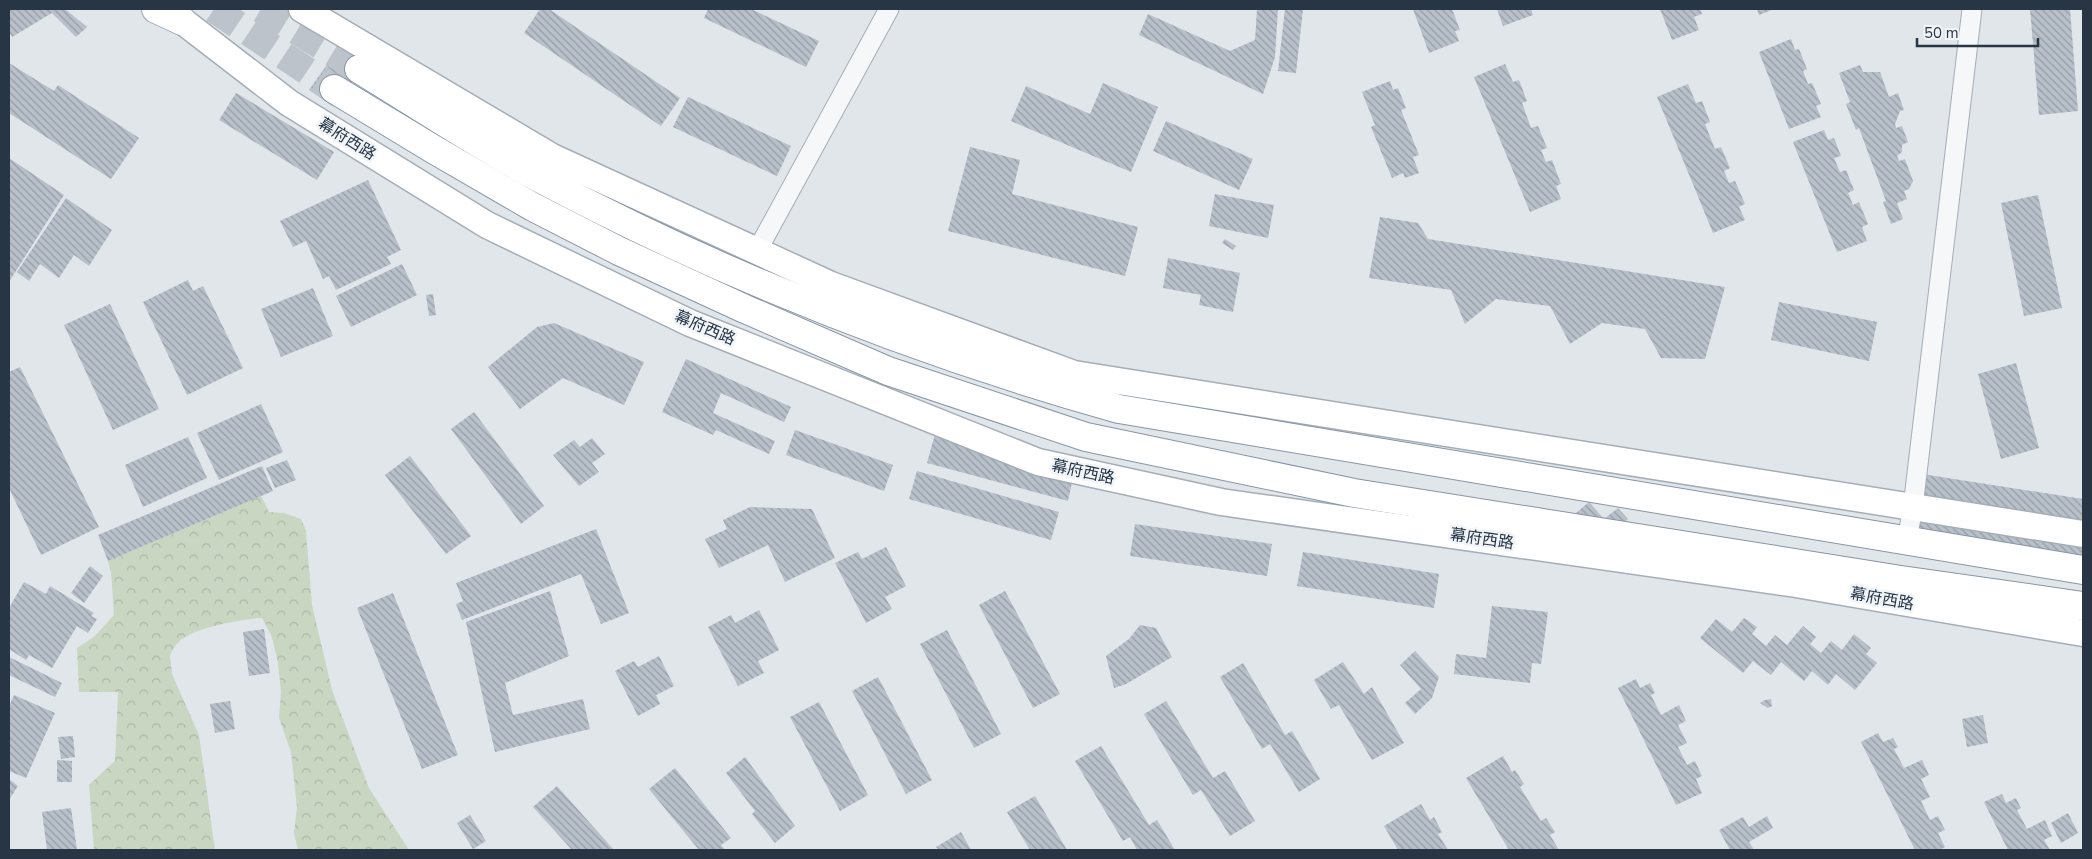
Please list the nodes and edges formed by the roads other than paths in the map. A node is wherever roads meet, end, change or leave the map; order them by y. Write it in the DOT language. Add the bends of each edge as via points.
graph roads {
  1 [pos="156,9"];
  2 [pos="302,9"];
  3 [pos="889,9"];
  4 [pos="1972,9"];
  5 [pos="174,15"];
  6 [pos="359,69"];
  7 [pos="334,89"];
  8 [pos="757,251"];
  9 [pos="1913,507"];
  10 [pos="2083,534"];
  11 [pos="1907,540"];
  12 [pos="2083,570"];
  13 [pos="2083,606"];
  14 [pos="2083,633"];
  1 -- 5 [label="main road"];
  2 -- 8 [label="main road" via="552,157"];
  3 -- 8 [label="street"];
  4 -- 9 [label="street"];
  5 -- 14 [label="main road, 幕府西路" via="289,103 486,225 690,323 1038,462 1221,502 1796,584"];
  6 -- 11 [label="main road" via="537,177 638,228 765,287 943,355 1042,387 1120,409"];
  7 -- 13 [label="main road, 幕府西路" via="533,207 745,310 888,371 1086,437 1354,493"];
  8 -- 9 [label="main road" via="831,285 1074,374"];
  9 -- 10 [label="main road"];
  9 -- 11 [label="street"];
  11 -- 12 [label="main road"];
}
